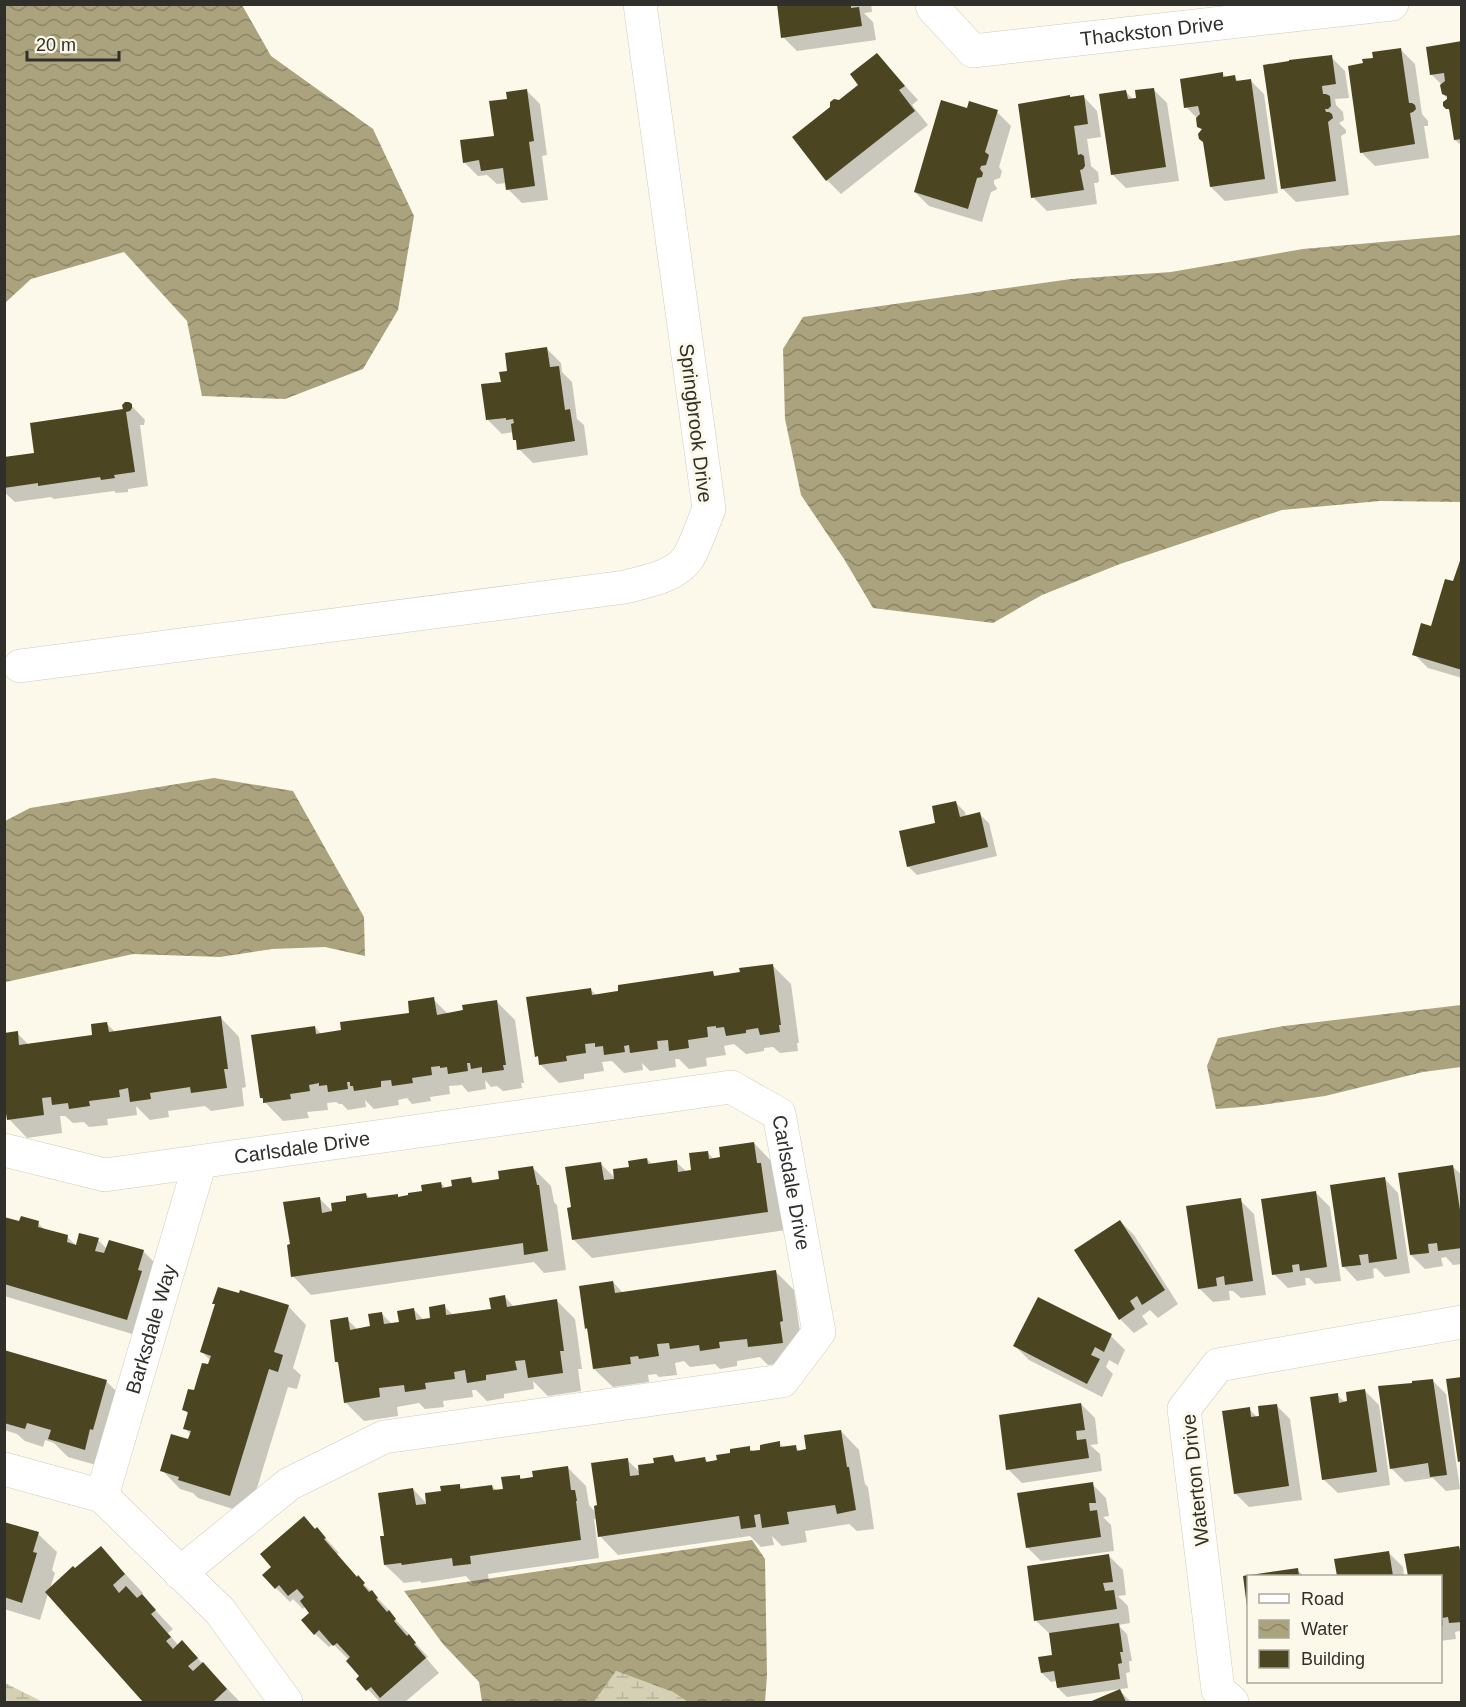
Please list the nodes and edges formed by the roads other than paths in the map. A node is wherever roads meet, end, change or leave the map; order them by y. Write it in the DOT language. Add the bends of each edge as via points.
graph roads {
  1 [pos="640,4"];
  2 [pos="932,4"];
  3 [pos="1392,4"];
  4 [pos="20,666"];
  5 [pos="4,1150"];
  6 [pos="200,1162"];
  7 [pos="1461,1322"];
  8 [pos="4,1468"];
  9 [pos="102,1496"];
  10 [pos="180,1573"];
  11 [pos="286,1702"];
  12 [pos="1232,1702"];
  1 -- 4 [label="street, Springbrook Drive" via="709,509 688,557 678,569 625,587"];
  2 -- 3 [label="street, Thackston Drive" via="973,51"];
  5 -- 6 [label="street, Carlsdale Drive" via="105,1175"];
  6 -- 9 [label="street, Barksdale Way"];
  6 -- 10 [label="street, Carlsdale Drive" via="731,1087 779,1114 819,1332 782,1381 384,1437 289,1485"];
  7 -- 12 [label="street, Waterton Drive" via="1218,1365 1184,1409 1218,1690"];
  8 -- 9 [label="street"];
  9 -- 10 [label="street"];
  10 -- 11 [label="street" via="220,1611"];
}
